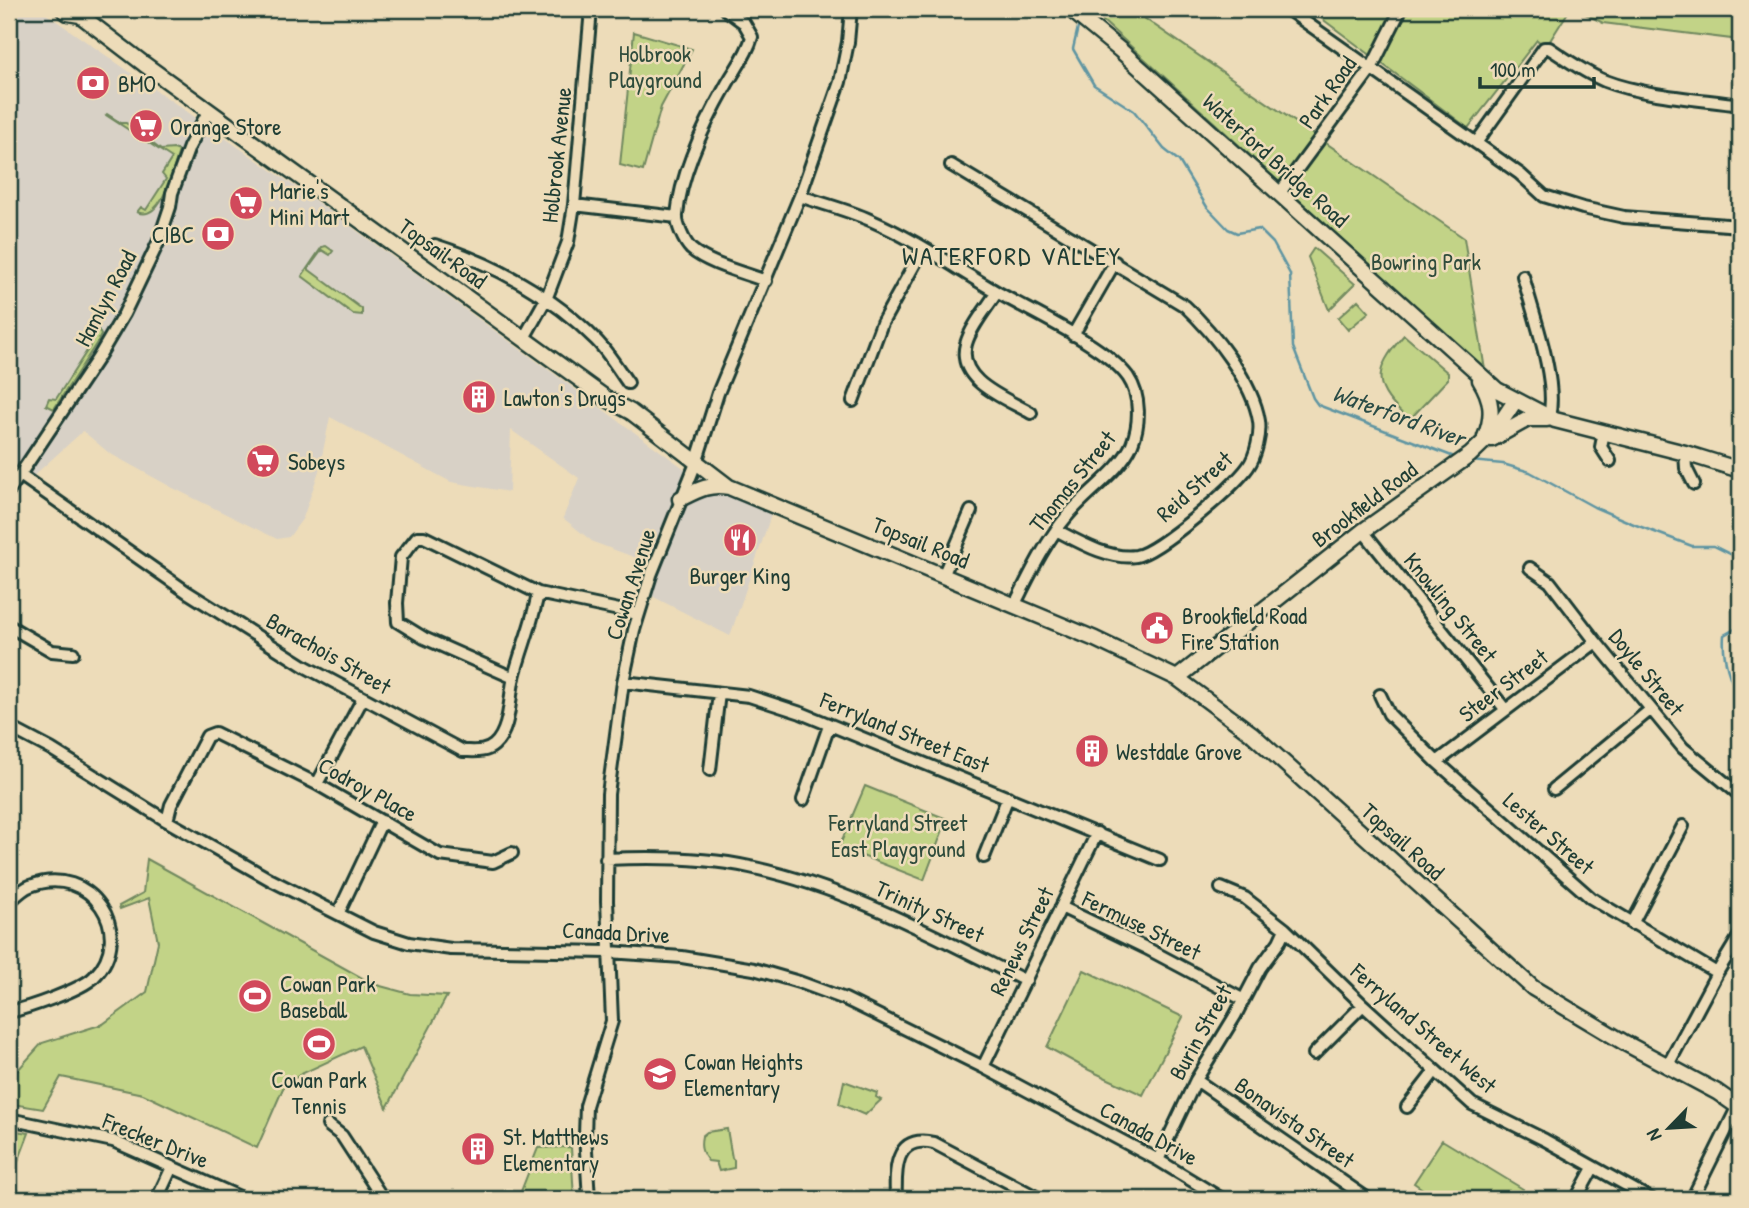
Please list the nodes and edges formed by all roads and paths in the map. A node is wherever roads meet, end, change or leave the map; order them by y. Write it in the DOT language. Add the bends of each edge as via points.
graph roads {
  1 [pos="62,9"];
  2 [pos="591,9"];
  3 [pos="725,9"];
  4 [pos="851,9"];
  5 [pos="1070,9"];
  6 [pos="1287,9"];
  7 [pos="1401,9"];
  8 [pos="79,12"];
  9 [pos="1371,69"];
  10 [pos="1740,106"];
  11 [pos="209,110"];
  12 [pos="1476,143"];
  13 [pos="951,165"];
  14 [pos="1279,194"];
  15 [pos="800,196"];
  16 [pos="574,205"];
  17 [pos="677,217"];
  18 [pos="1740,226"];
  19 [pos="435,245"];
  20 [pos="923,249"];
  21 [pos="1115,262"];
  22 [pos="1524,276"];
  23 [pos="765,281"];
  24 [pos="997,292"];
  25 [pos="547,297"];
  26 [pos="1073,335"];
  27 [pos="524,338"];
  28 [pos="1474,372"];
  29 [pos="628,383"];
  30 [pos="853,401"];
  31 [pos="1515,401"];
  32 [pos="1031,413"];
  33 [pos="1552,419"];
  34 [pos="1604,432"];
  35 [pos="1482,444"];
  36 [pos="1685,453"];
  37 [pos="1610,461"];
  38 [pos="696,463"];
  39 [pos="1740,470"];
  40 [pos="20,475"];
  41 [pos="1694,484"];
  42 [pos="729,487"];
  43 [pos="9,491"];
  44 [pos="680,499"];
  45 [pos="971,511"];
  46 [pos="1056,530"];
  47 [pos="1363,531"];
  48 [pos="1530,568"];
  49 [pos="943,576"];
  50 [pos="538,593"];
  51 [pos="1014,606"];
  52 [pos="638,614"];
  53 [pos="9,626"];
  54 [pos="1596,642"];
  55 [pos="73,653"];
  56 [pos="513,678"];
  57 [pos="1177,678"];
  58 [pos="623,682"];
  59 [pos="719,693"];
  60 [pos="1380,695"];
  61 [pos="363,698"];
  62 [pos="1505,709"];
  63 [pos="1650,710"];
  64 [pos="830,726"];
  65 [pos="9,727"];
  66 [pos="1437,762"];
  67 [pos="710,770"];
  68 [pos="317,784"];
  69 [pos="1554,789"];
  70 [pos="1740,795"];
  71 [pos="1008,797"];
  72 [pos="803,800"];
  73 [pos="167,821"];
  74 [pos="382,821"];
  75 [pos="1683,826"];
  76 [pos="1097,833"];
  77 [pos="512,853"];
  78 [pos="984,857"];
  79 [pos="606,859"];
  80 [pos="1160,860"];
  81 [pos="1222,888"];
  82 [pos="9,902"];
  83 [pos="1061,908"];
  84 [pos="338,914"];
  85 [pos="1632,924"];
  86 [pos="1285,929"];
  87 [pos="1740,935"];
  88 [pos="609,952"];
  89 [pos="1717,973"];
  90 [pos="1026,981"];
  91 [pos="1242,999"];
  92 [pos="1363,1005"];
  93 [pos="9,1012"];
  94 [pos="1314,1054"];
  95 [pos="1668,1065"];
  96 [pos="983,1068"];
  97 [pos="1435,1071"];
  98 [pos="1196,1080"];
  99 [pos="1407,1107"];
  100 [pos="1739,1107"];
  101 [pos="9,1119"];
  102 [pos="328,1125"];
  103 [pos="1158,1160"];
  104 [pos="172,1167"];
  105 [pos="1593,1168"];
  106 [pos="157,1199"];
  107 [pos="244,1199"];
  108 [pos="383,1199"];
  109 [pos="589,1199"];
  110 [pos="896,1199"];
  111 [pos="1040,1199"];
  112 [pos="1222,1199"];
  113 [pos="1368,1199"];
  114 [pos="1576,1199"];
  115 [pos="1651,1199"];
  116 [pos="1692,1199"];
  1 -- 8 [label="main road, Topsail Road"];
  2 -- 16 [label="street, Holbrook Avenue"];
  3 -- 17 [label="street" via="744,23 752,37 701,135"];
  4 -- 15 [label="street, Cowan Avenue" via="840,82"];
  5 -- 14 [label="main road, Waterford Bridge Road"];
  6 -- 9 [label="street"];
  7 -- 9 [label="street, Park Road"];
  8 -- 11 [label="main road, Topsail Road"];
  9 -- 12 [label="street"];
  9 -- 14 [label="street, Park Road"];
  10 -- 12 [label="street" via="1605,81 1544,48"];
  11 -- 27 [label="main road, Topsail Road"];
  11 -- 40 [label="street, Hamlyn Road" via="189,147 158,243 124,314"];
  12 -- 18 [label="street" via="1545,196 1583,208 1624,217"];
  13 -- 21 [label="street, Reid Street"];
  14 -- 28 [label="main road, Waterford Bridge Road"];
  15 -- 20 [label="street, Thomas Street" via="870,220"];
  15 -- 23 [label="street, Cowan Avenue"];
  16 -- 17 [label="street"];
  16 -- 25 [label="street, Holbrook Avenue" via="568,242"];
  17 -- 23 [label="street" via="691,249"];
  19 -- 25 [label="street"];
  20 -- 24 [label="street, Thomas Street"];
  20 -- 30 [label="street" via="878,333"];
  21 -- 26 [label="street"];
  21 -- 46 [label="street, Reid Street" via="1185,306 1208,327 1253,399 1259,423 1257,442 1251,465 1234,484 1158,547 1136,556 1109,554"];
  22 -- 33 [label="street" via="1545,359"];
  23 -- 38 [label="street, Cowan Avenue"];
  24 -- 26 [label="street, Thomas Street"];
  24 -- 32 [label="street" via="970,336 964,358 970,374 981,384"];
  25 -- 27 [label="street, Holbrook Avenue"];
  25 -- 29 [label="street" via="597,341"];
  26 -- 46 [label="street, Thomas Street" via="1116,364 1129,379 1138,411 1132,444 1121,461"];
  27 -- 38 [label="main road, Topsail Road"];
  28 -- 31 [label="main road, Waterford Bridge Road"];
  28 -- 35 [label="main road" via="1492,409"];
  31 -- 33 [label="main road"];
  31 -- 35 [label="main road, Brookfield Road"];
  33 -- 34 [label="main road"];
  33 -- 35 [label="main road" via="1528,419"];
  34 -- 36 [label="main road"];
  34 -- 37 [label="street" via="1601,447"];
  35 -- 47 [label="main road, Brookfield Road"];
  36 -- 39 [label="main road"];
  36 -- 41 [label="street"];
  38 -- 42 [label="main road, Topsail Road"];
  38 -- 44 [label="street, Cowan Avenue"];
  40 -- 43 [label="street, Hamlyn Road"];
  40 -- 61 [label="street, Barachois Street" via="187,592"];
  42 -- 44 [label="main road" via="713,486"];
  42 -- 49 [label="main road, Topsail Road"];
  44 -- 52 [label="street, Cowan Avenue"];
  45 -- 49 [label="street"];
  46 -- 51 [label="street, Thomas Street"];
  47 -- 57 [label="main road, Brookfield Road"];
  47 -- 62 [label="street, Knowling Street"];
  48 -- 54 [label="street, Doyle Street" via="1550,582"];
  49 -- 51 [label="main road, Topsail Road"];
  50 -- 52 [label="street"];
  50 -- 56 [label="street, Barachois Street"];
  50 -- 56 [label="street" via="425,537 417,537 401,558 398,622"];
  51 -- 57 [label="main road, Topsail Road"];
  52 -- 58 [label="street, Cowan Avenue"];
  53 -- 55 [label="street" via="52,651"];
  54 -- 62 [label="street, Steer Street"];
  54 -- 63 [label="street, Doyle Street"];
  56 -- 61 [label="street, Barachois Street" via="500,738 482,751 463,751"];
  57 -- 95 [label="main road, Topsail Road" via="1251,733 1533,988"];
  58 -- 59 [label="street, Ferryland Street East"];
  58 -- 79 [label="street, Cowan Avenue" via="608,794"];
  59 -- 64 [label="street, Ferryland Street East" via="750,696"];
  59 -- 67 [label="street"];
  60 -- 66 [label="street, Lester Street" via="1389,714"];
  61 -- 68 [label="street"];
  62 -- 66 [label="street, Steer Street"];
  63 -- 69 [label="street"];
  63 -- 70 [label="street, Doyle Street" via="1683,748"];
  64 -- 71 [label="street, Ferryland Street East"];
  64 -- 72 [label="street"];
  65 -- 73 [label="street, Canada Drive"];
  66 -- 85 [label="street, Lester Street" via="1591,898"];
  68 -- 73 [label="street, Codroy Place" via="215,733 207,736"];
  68 -- 74 [label="street, Codroy Place"];
  71 -- 76 [label="street, Ferryland Street East"];
  71 -- 78 [label="street"];
  73 -- 84 [label="street, Canada Drive"];
  74 -- 77 [label="street, Codroy Place" via="440,855 494,862"];
  74 -- 84 [label="street"];
  75 -- 85 [label="street"];
  76 -- 80 [label="street, Ferryland Street East"];
  76 -- 83 [label="street, Renews Street"];
  79 -- 88 [label="street, Cowan Avenue"];
  79 -- 90 [label="street, Trinity Street" via="680,859 749,867 816,885 916,925"];
  81 -- 86 [label="street, Ferryland Street West" via="1245,898"];
  82 -- 93 [label="street" via="27,886 47,881 81,886 106,914 109,943 103,965 92,979"];
  83 -- 90 [label="street, Renews Street"];
  83 -- 91 [label="street, Fermuse Street"];
  84 -- 88 [label="street, Canada Drive" via="409,943 451,949"];
  85 -- 89 [label="street, Lester Street"];
  86 -- 91 [label="street, Burin Street"];
  86 -- 92 [label="street, Ferryland Street West"];
  87 -- 89 [label="street"];
  88 -- 96 [label="street, Canada Drive" via="700,959 799,982 845,999"];
  88 -- 109 [label="street, Cowan Avenue" via="612,1021 586,1106"];
  89 -- 95 [label="street"];
  90 -- 96 [label="street, Renews Street"];
  91 -- 98 [label="street, Burin Street"];
  92 -- 94 [label="street"];
  92 -- 97 [label="street, Ferryland Street West"];
  95 -- 100 [label="main road, Topsail Road"];
  96 -- 103 [label="street, Canada Drive"];
  97 -- 99 [label="street"];
  97 -- 105 [label="street, Ferryland Street West" via="1472,1104"];
  98 -- 103 [label="street, Burin Street"];
  98 -- 113 [label="street, Bonavista Street"];
  100 -- 116 [label="street"];
  101 -- 104 [label="street, Frecker Drive" via="113,1141"];
  102 -- 108 [label="street" via="342,1136"];
  103 -- 112 [label="street, Canada Drive"];
  104 -- 106 [label="street"];
  104 -- 107 [label="street, Frecker Drive"];
  105 -- 114 [label="street"];
  105 -- 115 [label="street, Ferryland Street West"];
  110 -- 111 [label="street" via="895,1170 902,1152 922,1140"];
}
